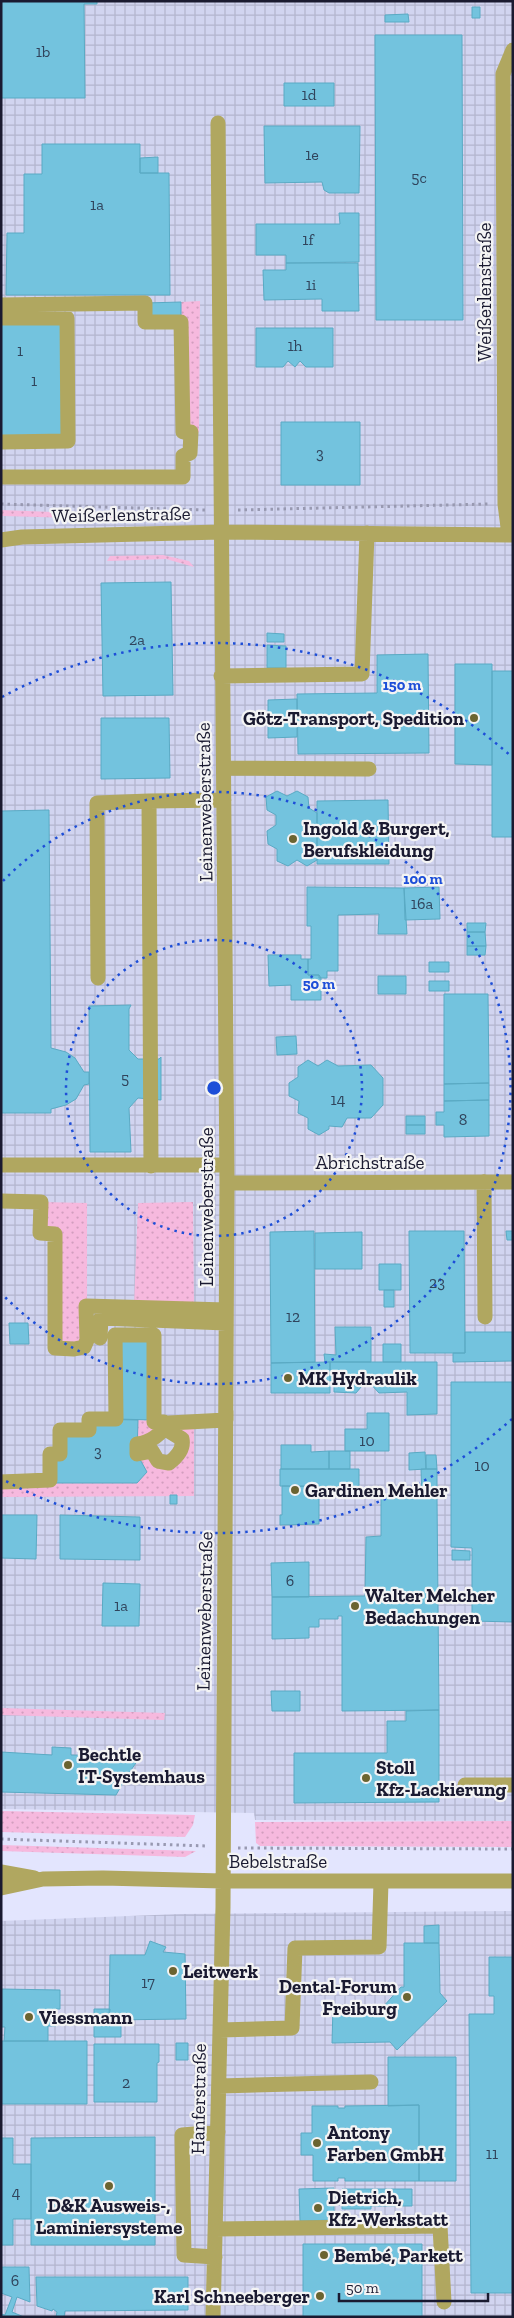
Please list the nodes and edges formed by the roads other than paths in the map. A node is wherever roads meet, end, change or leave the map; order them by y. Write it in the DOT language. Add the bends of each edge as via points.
graph roads {
  1 [pos="513,50"];
  2 [pos="218,123"];
  3 [pos="1,305"];
  4 [pos="1,318"];
  5 [pos="1,442"];
  6 [pos="1,477"];
  7 [pos="221,532"];
  8 [pos="1,533"];
  9 [pos="367,533"];
  10 [pos="511,535"];
  11 [pos="22,537"];
  12 [pos="1,540"];
  13 [pos="221,676"];
  14 [pos="225,768"];
  15 [pos="369,769"];
  16 [pos="224,800"];
  17 [pos="149,801"];
  18 [pos="98,978"];
  19 [pos="1,1164"];
  20 [pos="227,1165"];
  21 [pos="151,1166"];
  22 [pos="484,1182"];
  23 [pos="513,1182"];
  24 [pos="227,1183"];
  25 [pos="1,1201"];
  26 [pos="101,1312"];
  27 [pos="226,1316"];
  28 [pos="485,1317"];
  29 [pos="100,1338"];
  30 [pos="226,1420"];
  31 [pos="1,1482"];
  32 [pos="465,1785"];
  33 [pos="513,1785"];
  34 [pos="1,1872"];
  35 [pos="42,1879"];
  36 [pos="223,1881"];
  37 [pos="513,1881"];
  38 [pos="380,1882"];
  39 [pos="1,1888"];
  40 [pos="220,2030"];
  41 [pos="371,2082"];
  42 [pos="219,2086"];
  43 [pos="218,2132"];
  44 [pos="215,2229"];
  45 [pos="215,2257"];
  46 [pos="444,2302"];
  47 [pos="213,2317"];
  1 -- 10 [label="street, Weißerlenstraße" via="503,74 505,504"];
  2 -- 7 [label="street"];
  3 -- 6 [label="street" via="145,302 145,322 181,322 183,432 191,432 190,453 183,456 183,477"];
  4 -- 5 [label="street" via="67,318 68,413 68,442"];
  7 -- 9 [label="street, Weißerlenstraße"];
  7 -- 11 [label="street, Weißerlenstraße"];
  7 -- 13 [label="street, Leinenweberstraße"];
  8 -- 11 [label="street, Weißerlenstraße"];
  9 -- 10 [label="street, Weißerlenstraße"];
  9 -- 13 [label="street" via="362,674"];
  11 -- 12 [label="street, Weißerlenstraße"];
  13 -- 14 [label="street, Leinenweberstraße"];
  14 -- 15 [label="street"];
  14 -- 16 [label="street, Leinenweberstraße"];
  16 -- 17 [label="street"];
  16 -- 20 [label="street, Leinenweberstraße"];
  17 -- 18 [label="street" via="97,802"];
  17 -- 21 [label="street"];
  19 -- 21 [label="street"];
  20 -- 21 [label="street"];
  20 -- 24 [label="street, Leinenweberstraße"];
  22 -- 23 [label="street, Abrichstraße"];
  22 -- 24 [label="street, Abrichstraße"];
  22 -- 28 [label="street"];
  24 -- 27 [label="street, Leinenweberstraße"];
  25 -- 26 [label="street" via="40,1202 40,1233 55,1234 55,1348 84,1346 87,1340 86,1306"];
  26 -- 27 [label="street"];
  26 -- 29 [label="street"];
  27 -- 30 [label="street, Leinenweberstraße"];
  30 -- 31 [label="street" via="169,1423 170,1431 182,1439 183,1444 169,1463 158,1461 152,1451 137,1454 137,1444 147,1443 162,1432 165,1425 164,1422 154,1422 154,1334 115,1335 116,1419 89,1419 89,1430 60,1430 60,1454 50,1454 50,1480"];
  30 -- 36 [label="street, Leinenweberstraße"];
  32 -- 33 [label="street"];
  34 -- 35 [label="street, Bebelstraße"];
  35 -- 36 [label="street, Bebelstraße"];
  35 -- 39 [label="street, Bebelstraße"];
  36 -- 38 [label="street, Bebelstraße"];
  36 -- 40 [label="street, Hanferstraße"];
  37 -- 38 [label="street, Bebelstraße"];
  38 -- 40 [label="street" via="379,1947 295,1948 292,2028"];
  40 -- 42 [label="street, Hanferstraße"];
  41 -- 42 [label="street"];
  42 -- 43 [label="street, Hanferstraße"];
  43 -- 44 [label="street, Hanferstraße"];
  43 -- 45 [label="street" via="182,2135 184,2255"];
  44 -- 45 [label="street, Hanferstraße"];
  44 -- 46 [label="street" via="440,2226"];
  45 -- 47 [label="street, Hanferstraße"];
}
